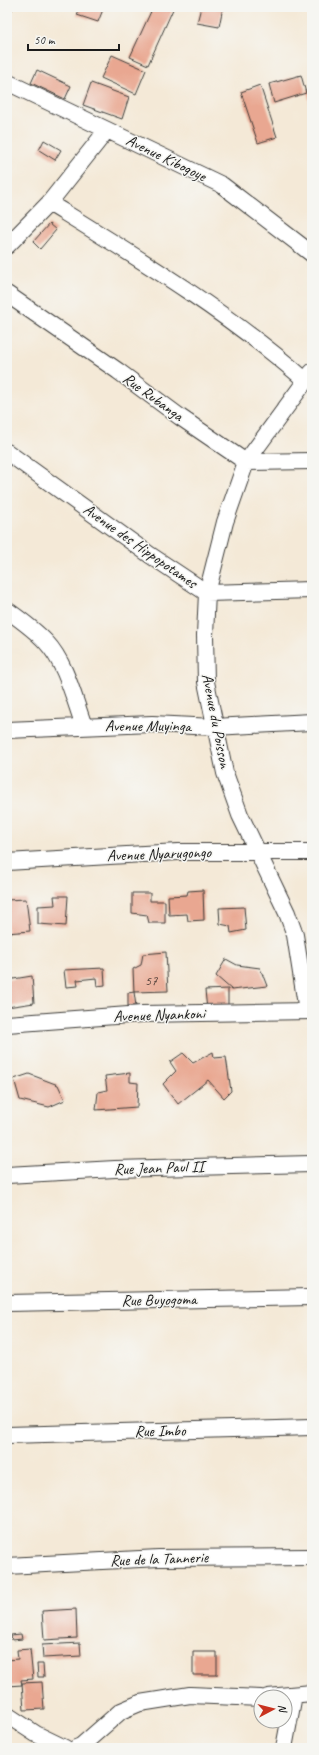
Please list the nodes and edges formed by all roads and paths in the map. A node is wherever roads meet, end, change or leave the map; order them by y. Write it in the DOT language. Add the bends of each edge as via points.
graph roads {
  1 [pos="7,82"];
  2 [pos="107,130"];
  3 [pos="50,204"];
  4 [pos="7,246"];
  5 [pos="312,254"];
  6 [pos="7,294"];
  7 [pos="309,376"];
  8 [pos="7,452"];
  9 [pos="312,461"];
  10 [pos="246,462"];
  11 [pos="312,590"];
  12 [pos="207,593"];
  13 [pos="7,610"];
  14 [pos="312,722"];
  15 [pos="84,726"];
  16 [pos="214,727"];
  17 [pos="7,730"];
  18 [pos="256,852"];
  19 [pos="312,852"];
  20 [pos="7,862"];
  21 [pos="309,1011"];
  22 [pos="7,1024"];
  23 [pos="312,1164"];
  24 [pos="7,1175"];
  25 [pos="312,1297"];
  26 [pos="7,1303"];
  27 [pos="312,1427"];
  28 [pos="7,1435"];
  29 [pos="312,1556"];
  30 [pos="7,1566"];
  31 [pos="312,1693"];
  32 [pos="294,1695"];
  33 [pos="253,1698"];
  34 [pos="7,1715"];
  35 [pos="65,1748"];
  36 [pos="76,1748"];
  37 [pos="284,1748"];
  1 -- 2 [label="street, Avenue Kibogoye"];
  2 -- 3 [label="street"];
  2 -- 5 [label="street, Avenue Kibogoye" via="222,185"];
  3 -- 4 [label="street"];
  3 -- 7 [label="street" via="156,269"];
  6 -- 10 [label="street, Rue Rubanga"];
  7 -- 10 [label="street, Avenue du Poisson"];
  8 -- 12 [label="street, Avenue des Hippopotames"];
  9 -- 10 [label="street"];
  10 -- 12 [label="street, Avenue du Poisson" via="225,522"];
  11 -- 12 [label="street, Avenue des Hippopotames"];
  12 -- 16 [label="street, Avenue du Poisson" via="206,682"];
  13 -- 15 [label="street" via="47,642 59,661"];
  14 -- 16 [label="street, Avenue Muyinga"];
  15 -- 16 [label="street, Avenue Muyinga" via="152,724"];
  15 -- 17 [label="street, Avenue Muyinga"];
  16 -- 18 [label="street, Avenue du Poisson" via="225,773"];
  18 -- 19 [label="street, Avenue Nyarugongo"];
  18 -- 20 [label="street, Avenue Nyarugongo" via="178,852"];
  18 -- 21 [label="street, Avenue du Poisson" via="287,913 295,935"];
  21 -- 22 [label="street, Avenue Nyankoni" via="142,1014"];
  23 -- 24 [label="street, Rue Jean Paul II" via="115,1169"];
  25 -- 26 [label="street, Rue Buyogoma"];
  27 -- 28 [label="street, Rue Imbo"];
  29 -- 30 [label="street, Rue de la Tannerie" via="159,1558"];
  31 -- 32 [label="street"];
  32 -- 37 [label="street"];
  33 -- 36 [label="street" via="190,1694 140,1703 121,1711"];
  34 -- 35 [label="street" via="36,1734"];
}
